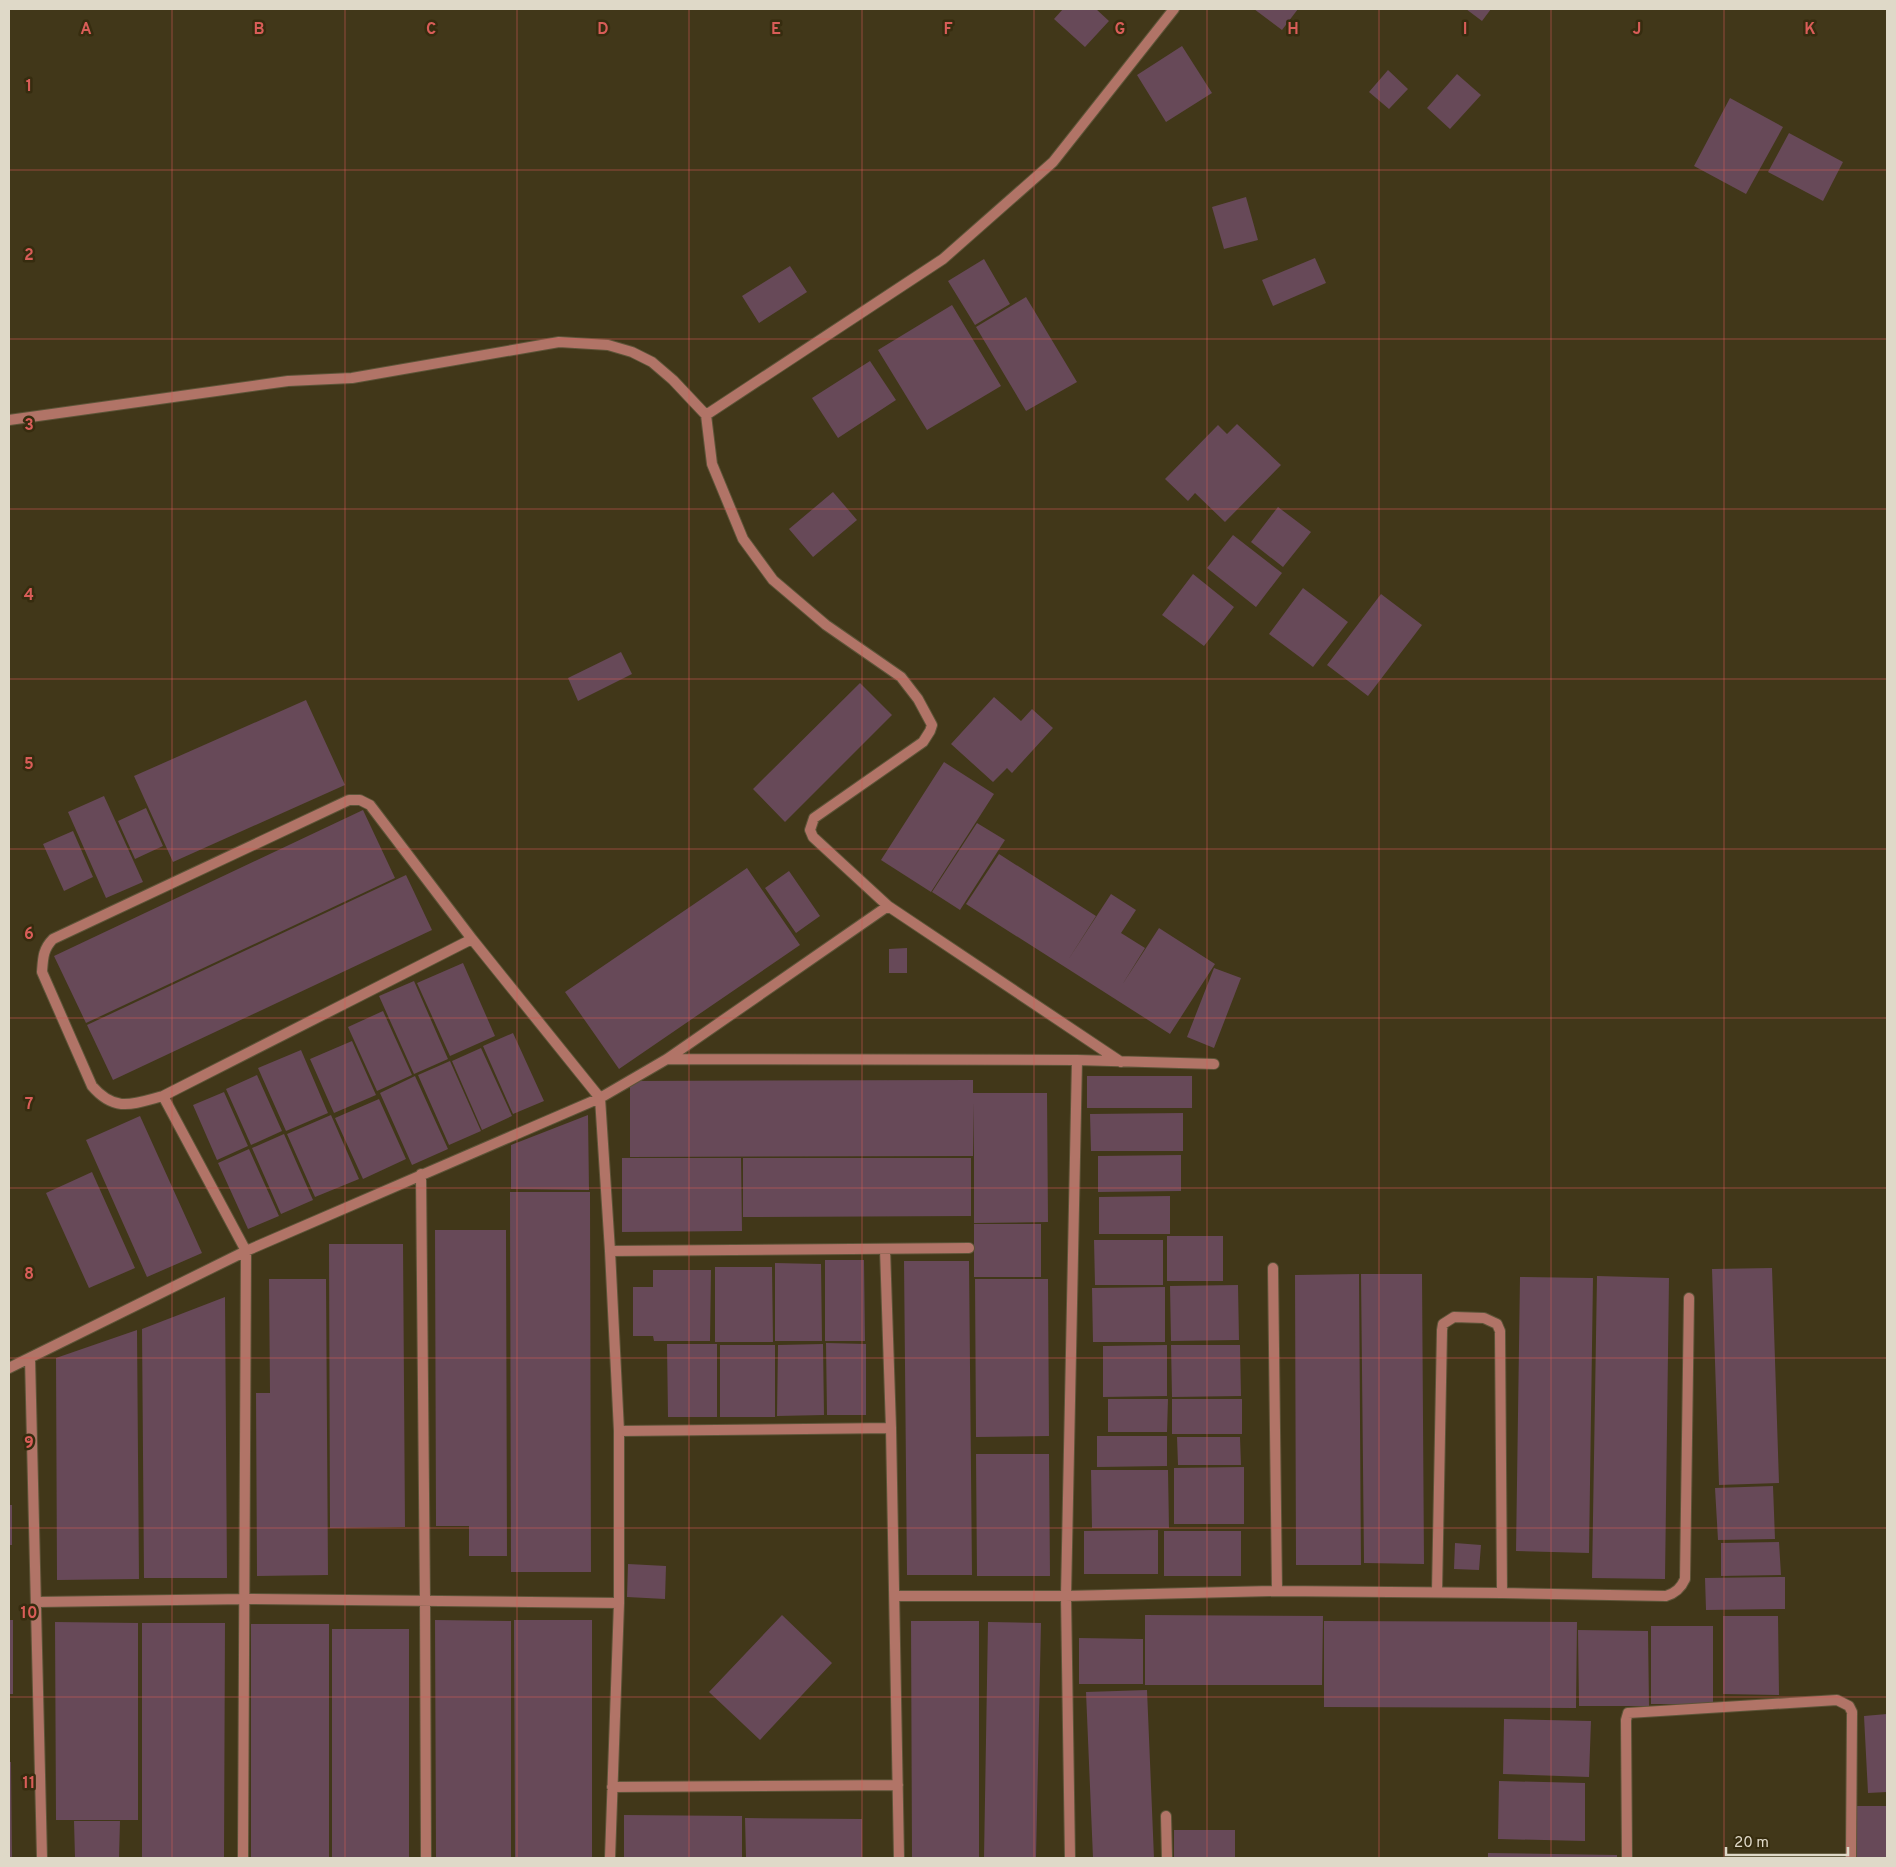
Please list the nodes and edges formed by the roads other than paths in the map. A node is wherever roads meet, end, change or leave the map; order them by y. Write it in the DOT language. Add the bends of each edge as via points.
graph roads {
  1 [pos="1174,9"];
  2 [pos="706,415"];
  3 [pos="9,420"];
  4 [pos="888,906"];
  5 [pos="472,939"];
  6 [pos="667,1059"];
  7 [pos="1077,1060"];
  8 [pos="1121,1062"];
  9 [pos="1214,1064"];
  10 [pos="163,1096"];
  11 [pos="600,1098"];
  12 [pos="420,1174"];
  13 [pos="969,1248"];
  14 [pos="885,1249"];
  15 [pos="246,1251"];
  16 [pos="610,1251"];
  17 [pos="1273,1268"];
  18 [pos="1689,1298"];
  19 [pos="30,1358"];
  20 [pos="9,1368"];
  21 [pos="892,1428"];
  22 [pos="618,1431"];
  23 [pos="1277,1591"];
  24 [pos="1437,1592"];
  25 [pos="1502,1593"];
  26 [pos="895,1596"];
  27 [pos="1066,1596"];
  28 [pos="245,1598"];
  29 [pos="425,1600"];
  30 [pos="36,1602"];
  31 [pos="619,1603"];
  32 [pos="898,1785"];
  33 [pos="612,1787"];
  34 [pos="1166,1816"];
  35 [pos="42,1858"];
  36 [pos="243,1858"];
  37 [pos="426,1858"];
  38 [pos="610,1858"];
  39 [pos="899,1858"];
  40 [pos="1070,1858"];
  41 [pos="1167,1858"];
  42 [pos="1627,1858"];
  43 [pos="1851,1858"];
  1 -- 2 [label="street" via="1053,162 943,259"];
  2 -- 3 [label="street" via="674,380 652,362 632,352 608,345 559,342 352,378 288,381"];
  2 -- 4 [label="street" via="712,464 743,539 773,580 826,625 901,677 932,725 923,742 814,818 811,824 813,837"];
  4 -- 6 [label="street"];
  4 -- 8 [label="street"];
  5 -- 10 [label="street"];
  5 -- 10 [label="street" via="370,805 360,800 349,800 53,940 43,956 42,972 92,1086 101,1096 120,1105"];
  5 -- 11 [label="street"];
  6 -- 7 [label="street"];
  6 -- 11 [label="street"];
  7 -- 8 [label="street"];
  7 -- 27 [label="street"];
  8 -- 9 [label="street"];
  10 -- 15 [label="street"];
  11 -- 12 [label="street"];
  11 -- 16 [label="street"];
  12 -- 15 [label="street"];
  12 -- 29 [label="street"];
  13 -- 14 [label="street"];
  14 -- 16 [label="street"];
  14 -- 21 [label="street"];
  15 -- 19 [label="street"];
  15 -- 28 [label="street"];
  16 -- 22 [label="street"];
  17 -- 23 [label="street"];
  18 -- 25 [label="street" via="1686,1579 1681,1587 1666,1596"];
  19 -- 20 [label="street"];
  19 -- 30 [label="street"];
  21 -- 22 [label="street"];
  21 -- 26 [label="street"];
  22 -- 31 [label="street"];
  23 -- 24 [label="street"];
  23 -- 27 [label="street"];
  24 -- 25 [label="street"];
  24 -- 25 [label="street" via="1442,1330 1443,1324 1454,1317 1484,1318 1497,1324 1500,1331"];
  26 -- 27 [label="street"];
  26 -- 32 [label="street"];
  27 -- 40 [label="street"];
  28 -- 29 [label="street"];
  28 -- 30 [label="street"];
  28 -- 36 [label="street"];
  29 -- 31 [label="street"];
  29 -- 37 [label="street"];
  30 -- 35 [label="street"];
  31 -- 33 [label="street"];
  32 -- 33 [label="street"];
  32 -- 39 [label="street"];
  33 -- 38 [label="street"];
  34 -- 41 [label="street"];
  42 -- 43 [label="street" via="1628,1713 1837,1700 1849,1706 1852,1712"];
}
